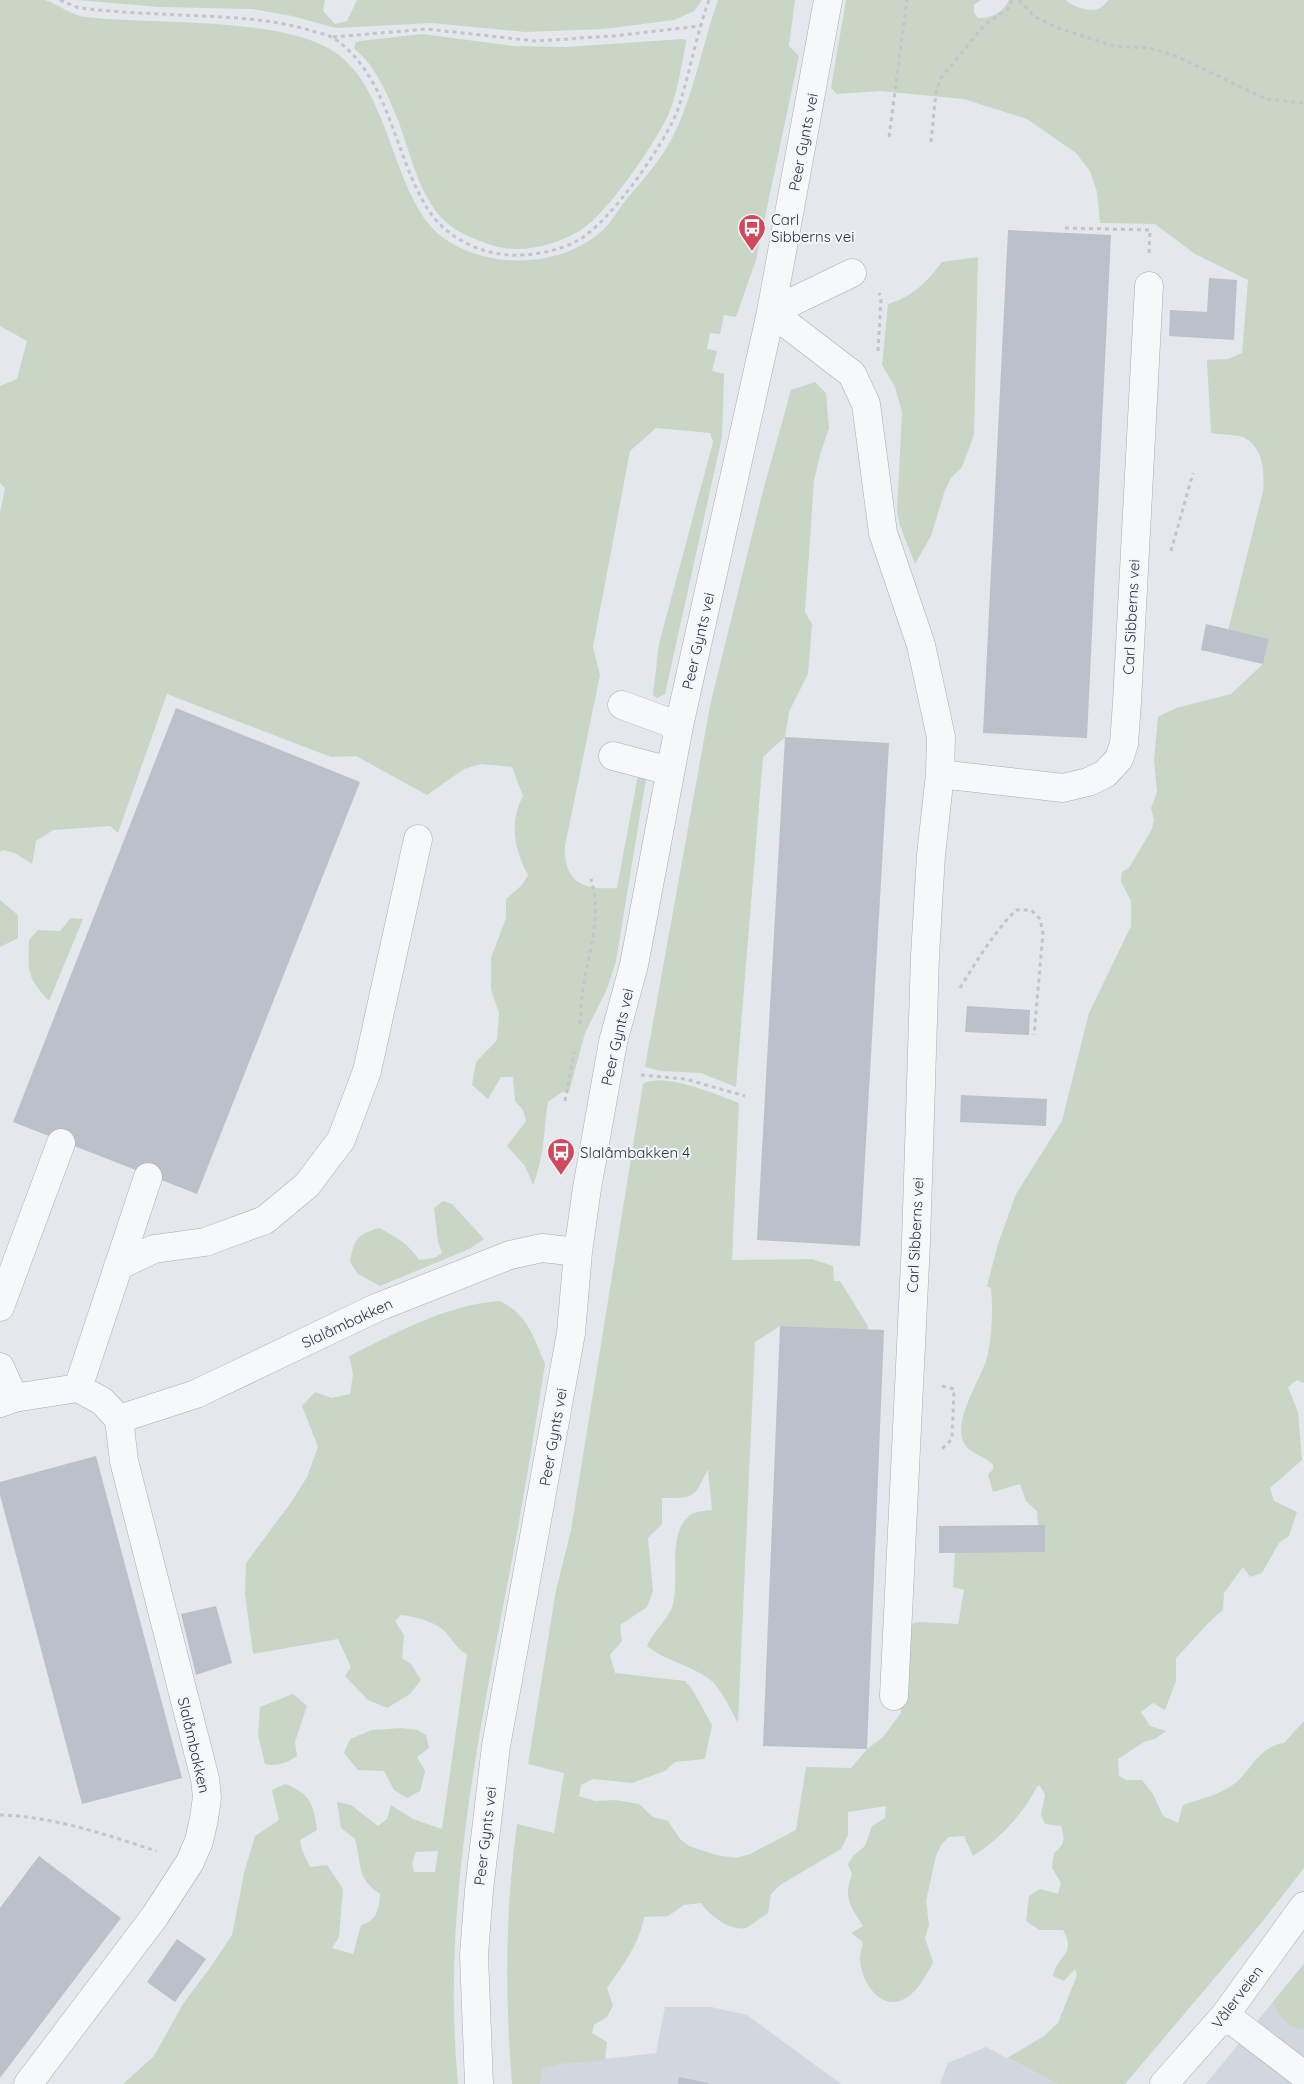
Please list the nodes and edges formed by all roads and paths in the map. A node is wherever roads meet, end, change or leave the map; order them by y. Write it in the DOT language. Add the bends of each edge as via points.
graph roads {
  1 [pos="60,0"];
  2 [pos="709,0"];
  3 [pos="828,0"];
  4 [pos="907,0"];
  5 [pos="1012,0"];
  6 [pos="1018,0"];
  7 [pos="700,26"];
  8 [pos="333,37"];
  9 [pos="1304,103"];
  10 [pos="889,137"];
  11 [pos="931,142"];
  12 [pos="1065,228"];
  13 [pos="852,272"];
  14 [pos="1149,286"];
  15 [pos="879,291"];
  16 [pos="771,312"];
  17 [pos="877,361"];
  18 [pos="622,705"];
  19 [pos="679,726"];
  20 [pos="613,756"];
  21 [pos="670,771"];
  22 [pos="940,774"];
  23 [pos="418,838"];
  24 [pos="591,879"];
  25 [pos="923,1019"];
  26 [pos="580,1028"];
  27 [pos="1034,1035"];
  28 [pos="576,1044"];
  29 [pos="638,1075"];
  30 [pos="745,1096"];
  31 [pos="565,1101"];
  32 [pos="61,1143"];
  33 [pos="148,1177"];
  34 [pos="578,1252"];
  35 [pos="118,1266"];
  36 [pos="0,1308"];
  37 [pos="0,1367"];
  38 [pos="78,1388"];
  39 [pos="7,1400"];
  40 [pos="120,1419"];
  41 [pos="894,1696"];
  42 [pos="0,1815"];
  43 [pos="190,1862"];
  44 [pos="1304,1906"];
  45 [pos="1225,2015"];
  46 [pos="1304,2075"];
  47 [pos="28,2084"];
  48 [pos="479,2084"];
  49 [pos="1164,2084"];
  1 -- 8 [label="path" via="79,8 258,19"];
  2 -- 7 [label="path"];
  3 -- 16 [label="street, Peer Gynts vei"];
  4 -- 10 [label="path"];
  5 -- 11 [label="path" via="1008,9 985,24 941,78 936,92"];
  6 -- 9 [label="path" via="1034,16 1055,27 1113,46 1150,48 1176,56 1266,99"];
  7 -- 8 [label="path" via="613,36 535,40 427,29"];
  7 -- 8 [label="path" via="678,108 667,135 652,158 592,231 557,249 522,255 504,255 481,249 457,239 440,226 416,189 386,109 367,75"];
  12 -- 14 [label="path" via="1150,230"];
  13 -- 16 [label="street"];
  14 -- 22 [label="street, Carl Sibberns vei" via="1127,702 1124,744 1119,759 1105,774 1063,788"];
  15 -- 17 [label="path"];
  16 -- 19 [label="street, Peer Gynts vei"];
  16 -- 22 [label="street, Carl Sibberns vei" via="852,374 866,404 883,533 921,645 941,737"];
  18 -- 19 [label="street"];
  19 -- 21 [label="street, Peer Gynts vei"];
  20 -- 21 [label="street"];
  21 -- 34 [label="street, Peer Gynts vei" via="634,965 613,1042"];
  22 -- 25 [label="street, Carl Sibberns vei" via="931,855"];
  23 -- 35 [label="street" via="367,1071 341,1140 308,1185 265,1220 205,1242 154,1250"];
  24 -- 26 [label="path" via="597,900 596,921 583,988"];
  25 -- 27 [label="path" via="943,1019 988,940 1016,910 1030,910 1040,919 1043,933"];
  25 -- 41 [label="street, Carl Sibberns vei" via="916,1242"];
  28 -- 31 [label="path"];
  29 -- 30 [label="path" via="684,1079"];
  32 -- 36 [label="street"];
  33 -- 35 [label="street"];
  34 -- 40 [label="street, Slalåmbakken" via="542,1248 510,1255 376,1308 196,1394"];
  34 -- 48 [label="street, Peer Gynts vei" via="571,1333 496,1746 489,1802 474,1954"];
  35 -- 38 [label="street"];
  37 -- 39 [label="street"];
  38 -- 39 [label="street"];
  38 -- 40 [label="street" via="102,1401"];
  40 -- 43 [label="street, Slalåmbakken" via="124,1461 205,1779 204,1819"];
  42 -- 43 [label="path" via="88,1830"];
  43 -- 47 [label="street, Slalåmbakken" via="155,1916"];
  44 -- 45 [label="street, Vålerveien"];
  45 -- 46 [label="street"];
  45 -- 49 [label="street, Vålerveien"];
}
